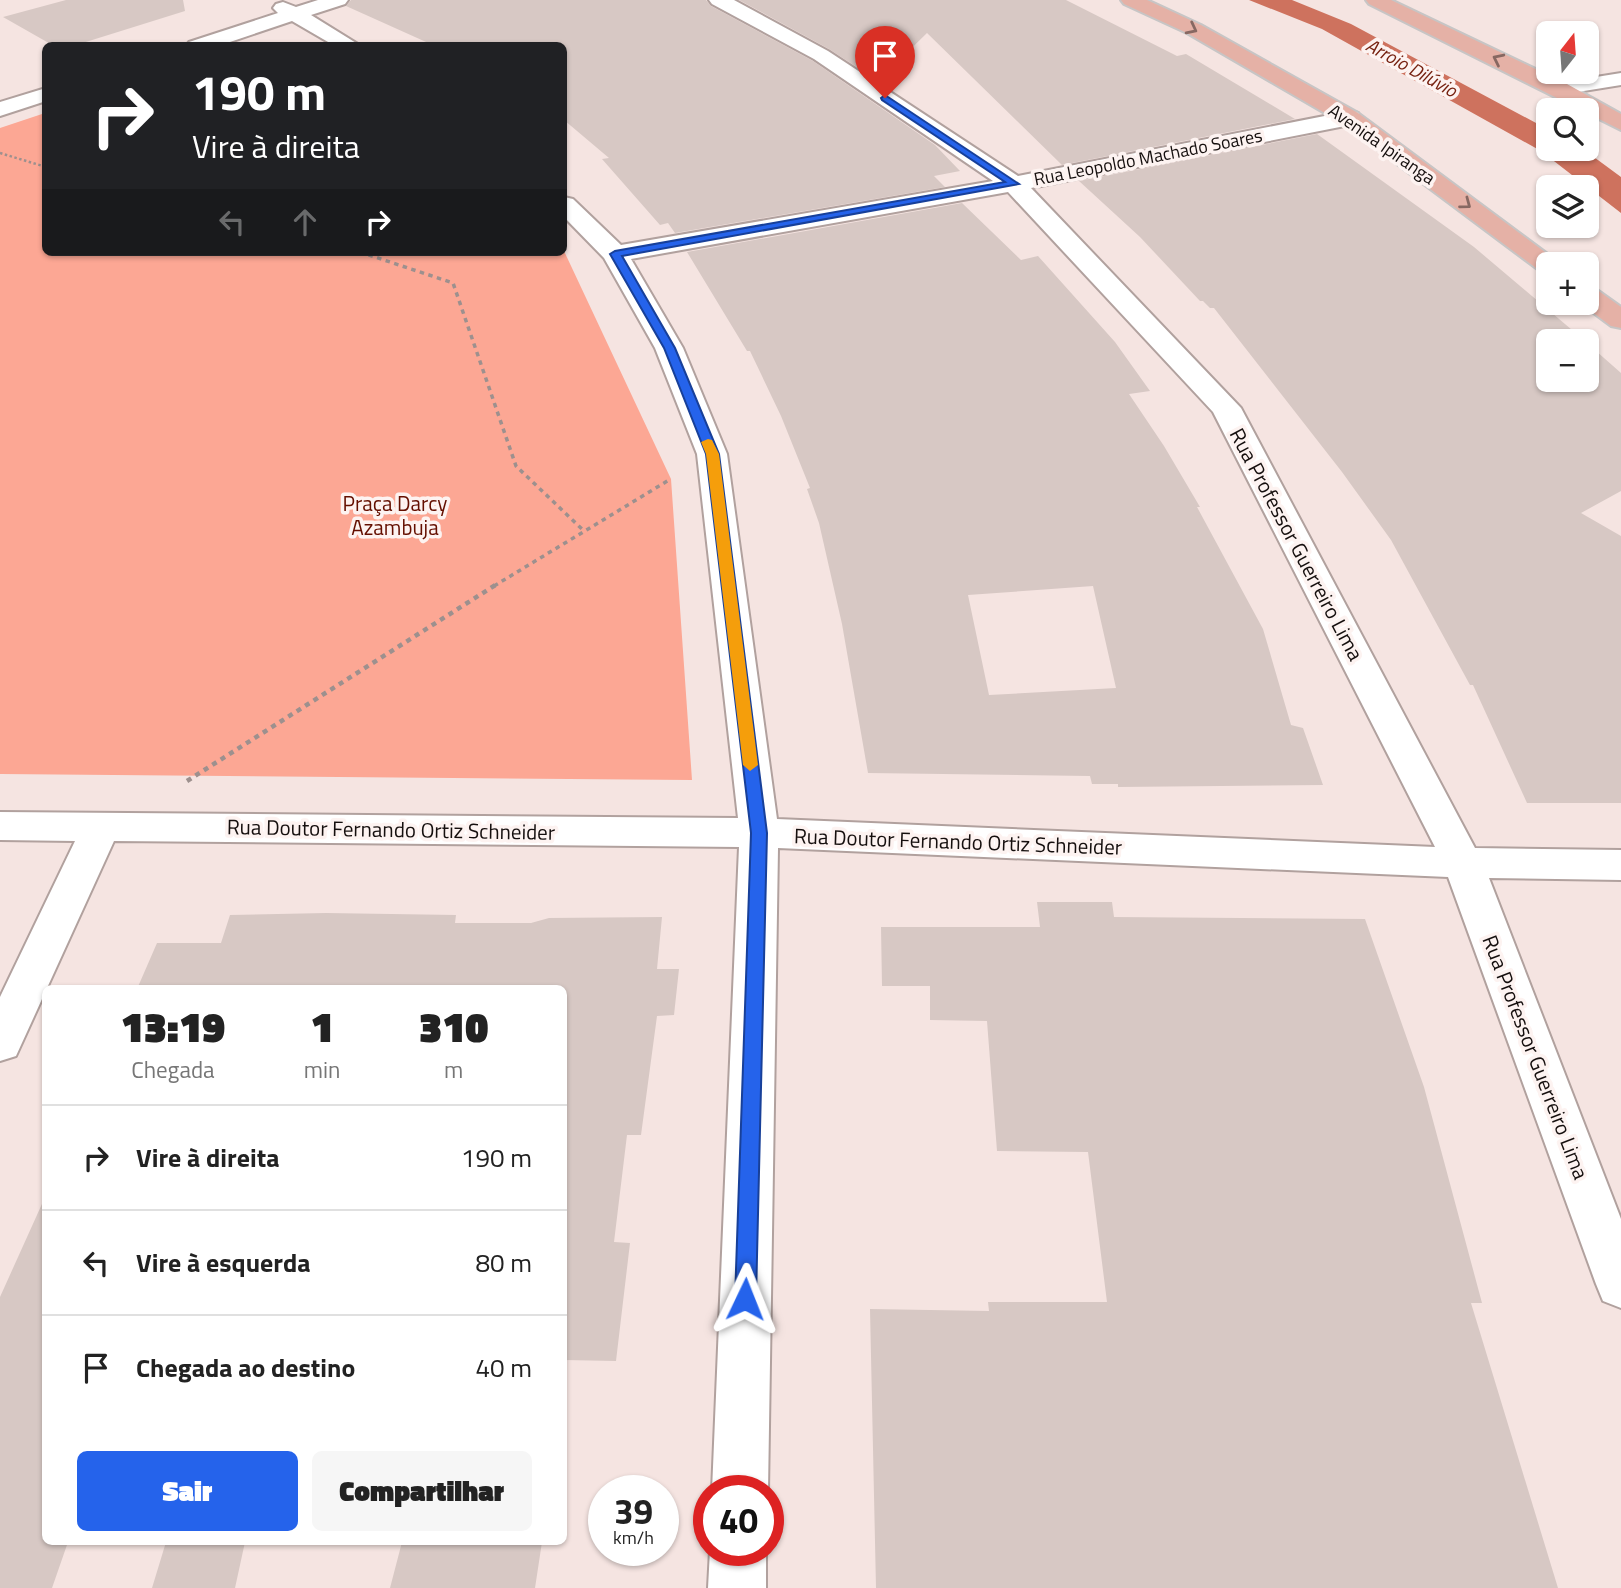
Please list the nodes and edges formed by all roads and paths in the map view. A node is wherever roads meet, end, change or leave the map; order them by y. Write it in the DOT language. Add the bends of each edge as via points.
graph roads {
  1 [pos="265,0"];
  2 [pos="338,0"];
  3 [pos="719,0"];
  4 [pos="1130,0"];
  5 [pos="1376,0"];
  6 [pos="296,13"];
  7 [pos="208,42"];
  8 [pos="344,42"];
  9 [pos="1621,79"];
  10 [pos="1559,89"];
  11 [pos="42,95"];
  12 [pos="0,109"];
  13 [pos="1350,118"];
  14 [pos="1621,123"];
  15 [pos="0,153"];
  16 [pos="42,166"];
  17 [pos="1014,184"];
  18 [pos="567,207"];
  19 [pos="615,254"];
  20 [pos="371,256"];
  21 [pos="1536,256"];
  22 [pos="1599,304"];
  23 [pos="1621,320"];
  24 [pos="674,477"];
  25 [pos="584,531"];
  26 [pos="186,782"];
  27 [pos="0,826"];
  28 [pos="102,827"];
  29 [pos="759,833"];
  30 [pos="1463,863"];
  31 [pos="1621,865"];
  32 [pos="0,1043"];
  33 [pos="1621,1284"];
  34 [pos="740,1475"];
  35 [pos="738,1566"];
  36 [pos="737,1588"];
  1 -- 6 [label="street"];
  2 -- 6 [label="street"];
  3 -- 17 [label="street, Rua Professor Guerreiro Lima" via="821,55"];
  4 -- 13 [label="main road, Avenida Ipiranga, one-way" via="1194,29"];
  10 -- 5 [label="main road, one-way"];
  6 -- 7 [label="street"];
  6 -- 8 [label="street"];
  9 -- 10 [label="street"];
  10 -- 14 [label="main road"];
  11 -- 12 [label="street"];
  13 -- 17 [label="street, Rua Leopoldo Machado Soares"];
  13 -- 21 [label="main road, Avenida Ipiranga, one-way"];
  15 -- 16 [label="path"];
  17 -- 19 [label="street, Rua Leopoldo Machado Soares"];
  17 -- 30 [label="street, Rua Professor Guerreiro Lima" via="1226,408"];
  18 -- 19 [label="street"];
  19 -- 29 [label="street" via="669,348 712,454"];
  20 -- 25 [label="path" via="453,283 516,466"];
  22 -- 23 [label="main road"];
  24 -- 25 [label="path"];
  25 -- 26 [label="path" via="428,625"];
  27 -- 28 [label="street, Rua Doutor Fernando Ortiz Schneider"];
  28 -- 29 [label="street, Rua Doutor Fernando Ortiz Schneider"];
  28 -- 32 [label="street"];
  29 -- 30 [label="street, Rua Doutor Fernando Ortiz Schneider"];
  29 -- 34 [label="street"];
  30 -- 31 [label="street, Rua Doutor Fernando Ortiz Schneider"];
  30 -- 33 [label="street, Rua Professor Guerreiro Lima"];
  35 -- 36 [label="street"];
}
